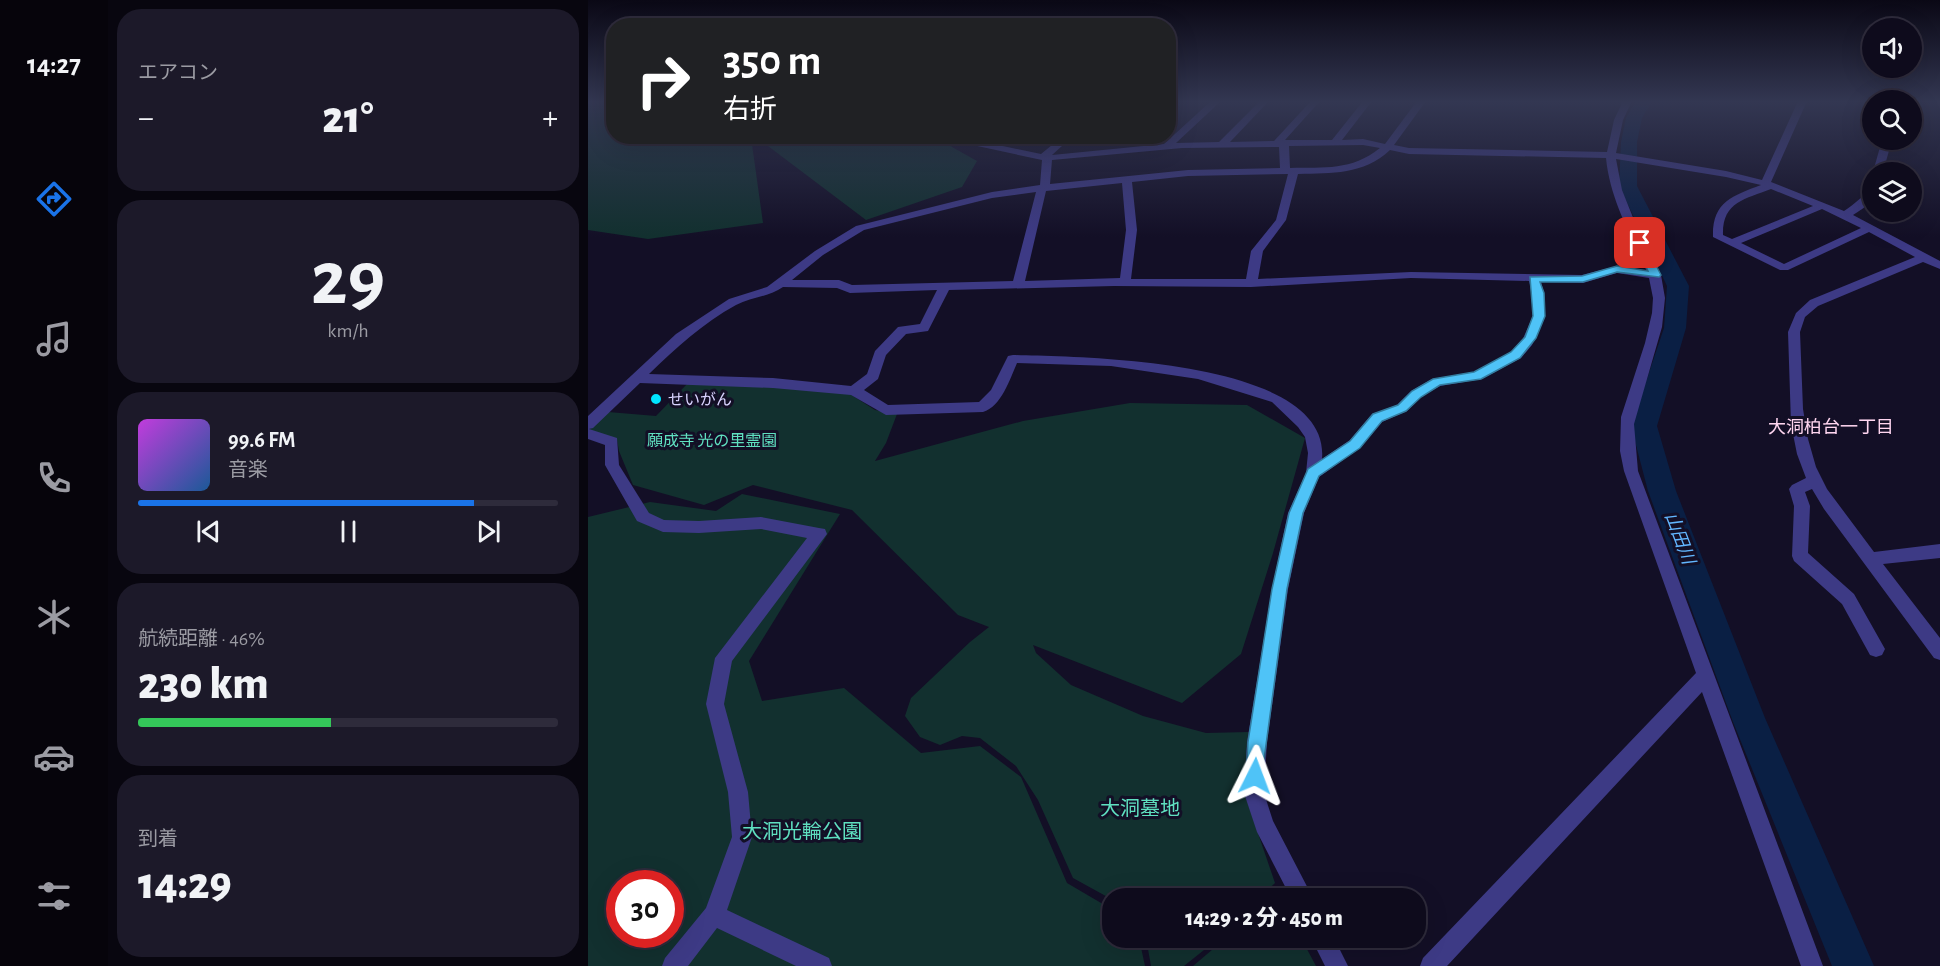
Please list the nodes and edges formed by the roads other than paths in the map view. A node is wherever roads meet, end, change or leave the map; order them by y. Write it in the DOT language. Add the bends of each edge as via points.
graph roads {
  1 [pos="989,146"];
  2 [pos="1001,146"];
  3 [pos="1058,146"];
  4 [pos="1113,146"];
  5 [pos="1167,146"];
  6 [pos="1217,146"];
  7 [pos="1282,146"];
  8 [pos="1381,146"];
  9 [pos="1611,146"];
  10 [pos="1784,146"];
  11 [pos="998,148"];
  12 [pos="1389,148"];
  13 [pos="1106,152"];
  14 [pos="1617,156"];
  15 [pos="1045,157"];
  16 [pos="1189,159"];
  17 [pos="1289,172"];
  18 [pos="1126,178"];
  19 [pos="1768,184"];
  20 [pos="1044,188"];
  21 [pos="1824,205"];
  22 [pos="1862,205"];
  23 [pos="1845,215"];
  24 [pos="1870,228"];
  25 [pos="1732,243"];
  26 [pos="1925,257"];
  27 [pos="1940,266"];
  28 [pos="1655,275"];
  29 [pos="1534,279"];
  30 [pos="1125,282"];
  31 [pos="782,283"];
  32 [pos="1251,283"];
  33 [pos="1018,284"];
  34 [pos="945,286"];
  35 [pos="637,378"];
  36 [pos="854,391"];
  37 [pos="589,424"];
  38 [pos="1313,473"];
  39 [pos="1815,481"];
  40 [pos="1940,551"];
  41 [pos="1870,559"];
  42 [pos="1876,648"];
  43 [pos="1940,652"];
  44 [pos="1706,675"];
  45 [pos="1297,888"];
  46 [pos="714,915"];
  47 [pos="1327,948"];
  48 [pos="673,966"];
  49 [pos="821,966"];
  50 [pos="1337,966"];
  51 [pos="1431,966"];
  52 [pos="1812,966"];
  1 -- 11 [label="street"];
  2 -- 11 [label="street"];
  3 -- 15 [label="street"];
  4 -- 13 [label="street"];
  5 -- 13 [label="street"];
  5 -- 16 [label="street"];
  6 -- 16 [label="street"];
  7 -- 17 [label="street"];
  8 -- 12 [label="street"];
  9 -- 14 [label="street"];
  10 -- 19 [label="street"];
  11 -- 15 [label="street"];
  12 -- 14 [label="street"];
  12 -- 17 [label="street" via="1365,164 1347,170"];
  13 -- 15 [label="street"];
  14 -- 19 [label="street"];
  14 -- 28 [label="street" via="1619,196"];
  15 -- 20 [label="street"];
  16 -- 17 [label="street"];
  16 -- 18 [label="street"];
  17 -- 32 [label="street" via="1281,220 1257,251"];
  18 -- 20 [label="street"];
  18 -- 30 [label="street" via="1132,245"];
  19 -- 21 [label="street"];
  19 -- 25 [label="street" via="1730,201 1719,213 1718,237"];
  20 -- 31 [label="street" via="992,195 860,228 819,253"];
  20 -- 33 [label="street"];
  21 -- 23 [label="street"];
  21 -- 25 [label="street"];
  22 -- 23 [label="street"];
  23 -- 24 [label="street"];
  24 -- 25 [label="street" via="1784,268"];
  24 -- 26 [label="street"];
  26 -- 27 [label="street"];
  26 -- 39 [label="street" via="1814,303 1796,320 1800,431"];
  28 -- 29 [label="street" via="1617,269 1583,279"];
  28 -- 44 [label="street" via="1659,299 1654,329 1627,419 1626,442 1642,505"];
  29 -- 32 [label="street" via="1411,275"];
  29 -- 38 [label="street" via="1539,316 1530,338 1515,355 1477,376 1437,382 1416,394 1402,408 1377,418 1355,444"];
  30 -- 32 [label="street"];
  30 -- 33 [label="street"];
  31 -- 34 [label="street" via="839,284 850,289"];
  31 -- 35 [label="street" via="734,302 680,337"];
  33 -- 34 [label="street"];
  34 -- 36 [label="street" via="924,328 902,330 880,354 873,376"];
  35 -- 36 [label="street" via="773,383"];
  35 -- 37 [label="street"];
  36 -- 38 [label="street" via="886,410 983,407 996,393 1013,359 1111,362 1198,374 1242,386 1286,405 1312,436"];
  37 -- 46 [label="street" via="612,442 612,465 643,517 663,526 761,523 819,534 724,658 715,704 738,792 742,837"];
  38 -- 45 [label="street" via="1296,513 1280,589 1257,742 1254,793 1264,825"];
  39 -- 41 [label="street"];
  39 -- 42 [label="street" via="1797,489 1802,506 1800,556 1848,599"];
  40 -- 41 [label="street"];
  41 -- 43 [label="street"];
  44 -- 51 [label="street"];
  44 -- 52 [label="street"];
  46 -- 48 [label="street"];
  46 -- 49 [label="street"];
  47 -- 50 [label="street"];
}
